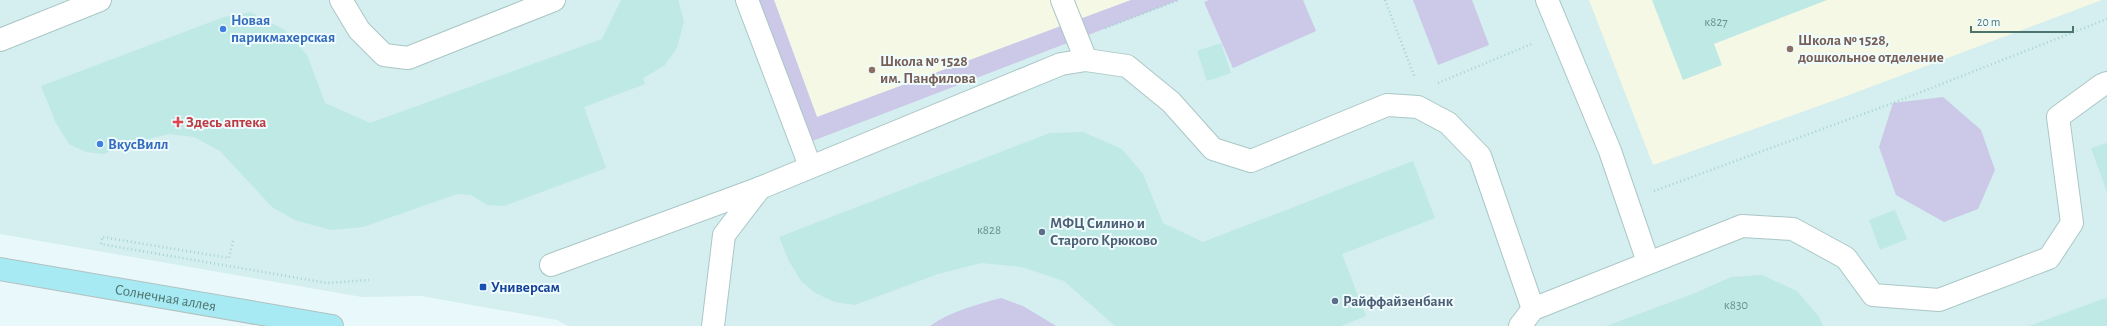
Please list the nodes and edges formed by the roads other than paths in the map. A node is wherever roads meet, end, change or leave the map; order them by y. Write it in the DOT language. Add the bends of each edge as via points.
graph roads {
  1 [pos="100,0"];
  2 [pos="341,0"];
  3 [pos="554,0"];
  4 [pos="748,0"];
  5 [pos="1062,0"];
  6 [pos="1548,0"];
  7 [pos="0,40"];
  8 [pos="1086,60"];
  9 [pos="2107,84"];
  10 [pos="810,166"];
  11 [pos="760,188"];
  12 [pos="1648,262"];
  13 [pos="551,265"];
  14 [pos="0,269"];
  15 [pos="1533,309"];
  16 [pos="332,326"];
  17 [pos="713,326"];
  18 [pos="1520,326"];
  1 -- 7 [label="lane"];
  2 -- 3 [label="lane" via="359,30 384,55 408,58"];
  4 -- 10 [label="lane"];
  5 -- 8 [label="lane"];
  6 -- 12 [label="lane" via="1610,151"];
  8 -- 10 [label="lane" via="1061,64"];
  8 -- 15 [label="lane" via="1127,66 1171,102 1213,149 1251,161 1386,105 1418,107 1448,123 1480,156"];
  9 -- 12 [label="lane" via="2102,85 2058,118 2072,223 2049,258 1939,300 1873,295 1846,258 1793,229 1742,226"];
  10 -- 11 [label="lane"];
  11 -- 13 [label="lane"];
  11 -- 17 [label="lane" via="724,235"];
  12 -- 15 [label="lane"];
  14 -- 16 [label="main road, Солнечная аллея"];
  15 -- 18 [label="lane"];
}
